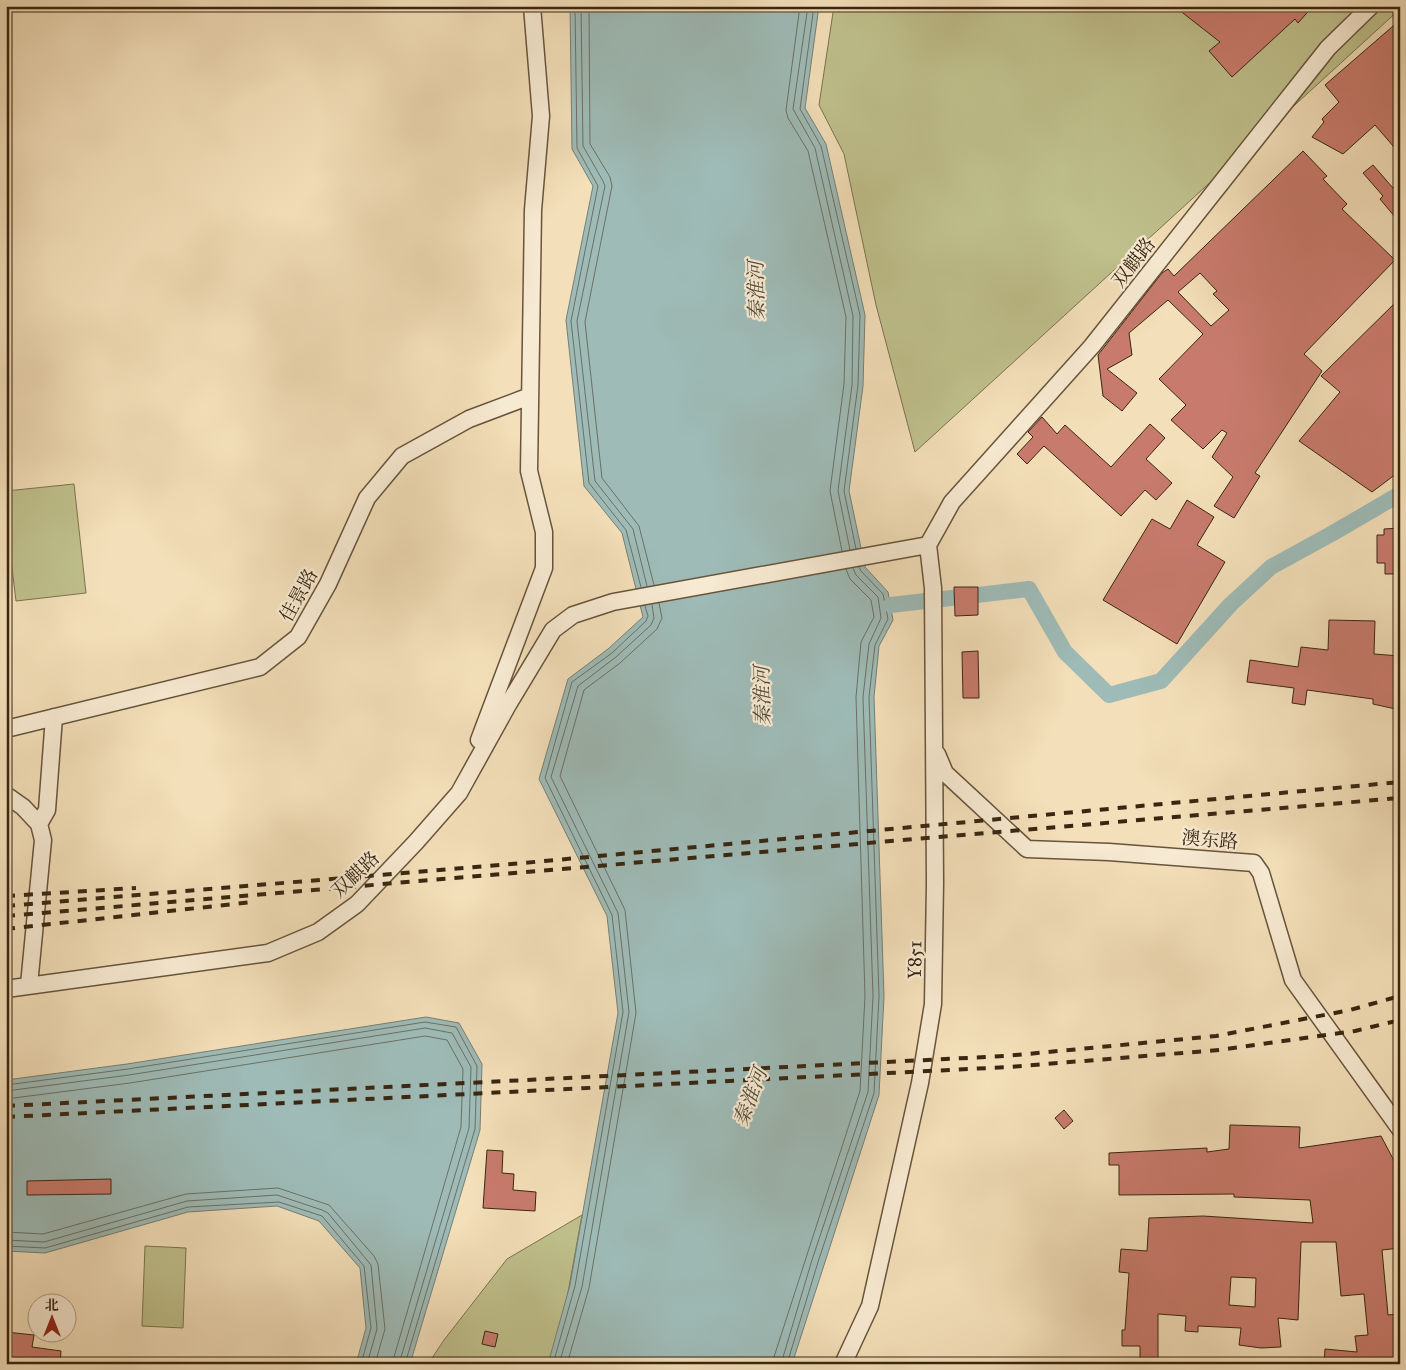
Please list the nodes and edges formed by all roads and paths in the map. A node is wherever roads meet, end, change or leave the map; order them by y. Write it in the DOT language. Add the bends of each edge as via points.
graph roads {
  1 [pos="532,6"];
  2 [pos="1371,6"];
  3 [pos="530,396"];
  4 [pos="928,545"];
  5 [pos="54,717"];
  6 [pos="6,728"];
  7 [pos="934,745"];
  8 [pos="459,793"];
  9 [pos="6,795"];
  10 [pos="39,824"];
  11 [pos="29,985"];
  12 [pos="6,989"];
  13 [pos="1400,1129"];
  14 [pos="843,1364"];
  1 -- 3 [label="street" via="542,116 533,210"];
  2 -- 4 [label="street, 双麒路" via="1328,48 1092,346 952,502"];
  3 -- 5 [label="street, 佳景路" via="470,419 402,456 367,498 328,584 298,637 260,667"];
  3 -- 8 [label="street" via="529,471 544,532 544,568"];
  4 -- 7 [label="street, Y851" via="933,588"];
  4 -- 8 [label="street, 双麒路" via="612,602 573,615 554,630"];
  5 -- 6 [label="street, 佳景路"];
  5 -- 10 [label="street" via="47,810"];
  7 -- 13 [label="street, 澳东路" via="945,773 1026,849 1254,863 1261,873 1293,980"];
  7 -- 14 [label="street, Y851" via="933,1004 920,1083 870,1306"];
  8 -- 11 [label="street, 双麒路" via="357,904 318,932 268,953"];
  9 -- 10 [label="street" via="23,806"];
  10 -- 11 [label="street" via="43,840"];
  11 -- 12 [label="street, 双麒路"];
}
